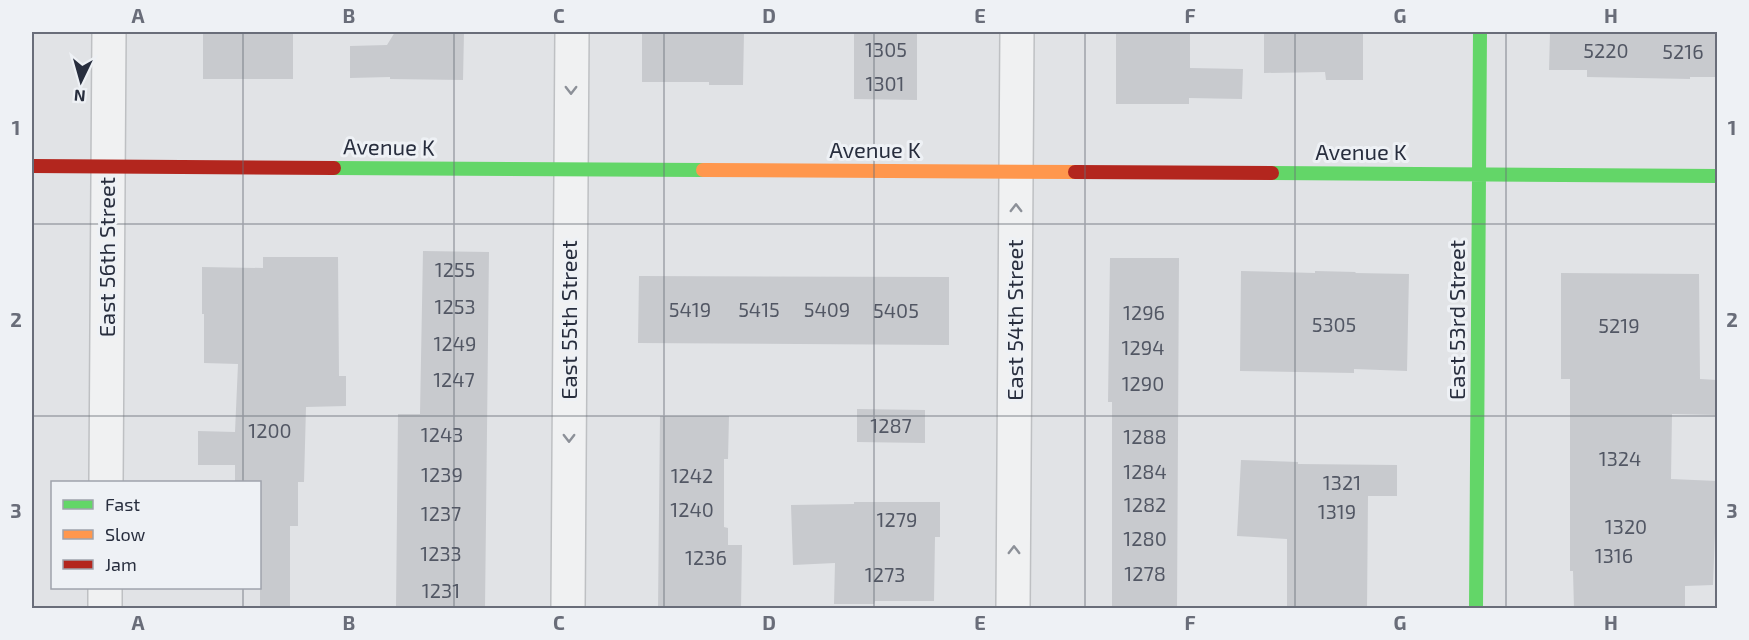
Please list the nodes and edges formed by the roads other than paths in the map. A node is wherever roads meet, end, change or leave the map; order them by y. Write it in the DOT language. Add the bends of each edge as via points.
graph roads {
  1 [pos="109,32"];
  2 [pos="572,32"];
  3 [pos="1017,32"];
  4 [pos="1480,32"];
  5 [pos="32,166"];
  6 [pos="108,166"];
  7 [pos="570,170"];
  8 [pos="1016,172"];
  9 [pos="1479,174"];
  10 [pos="1718,176"];
  11 [pos="106,481"];
  12 [pos="105,589"];
  13 [pos="105,609"];
  14 [pos="568,609"];
  15 [pos="1013,609"];
  16 [pos="1476,609"];
  1 -- 6 [label="street, East 56th Street"];
  2 -- 7 [label="street, East 55th Street, one-way"];
  3 -- 8 [label="street, East 54th Street"];
  4 -- 9 [label="street, East 53rd Street"];
  5 -- 6 [label="street, Avenue K"];
  6 -- 7 [label="street, Avenue K"];
  6 -- 11 [label="street, East 56th Street"];
  7 -- 8 [label="street, Avenue K"];
  7 -- 14 [label="street, East 55th Street, one-way"];
  8 -- 9 [label="street, Avenue K"];
  15 -- 8 [label="street, East 54th Street, one-way"];
  9 -- 10 [label="street, Avenue K"];
  9 -- 16 [label="street, East 53rd Street"];
  12 -- 13 [label="street"];
}
